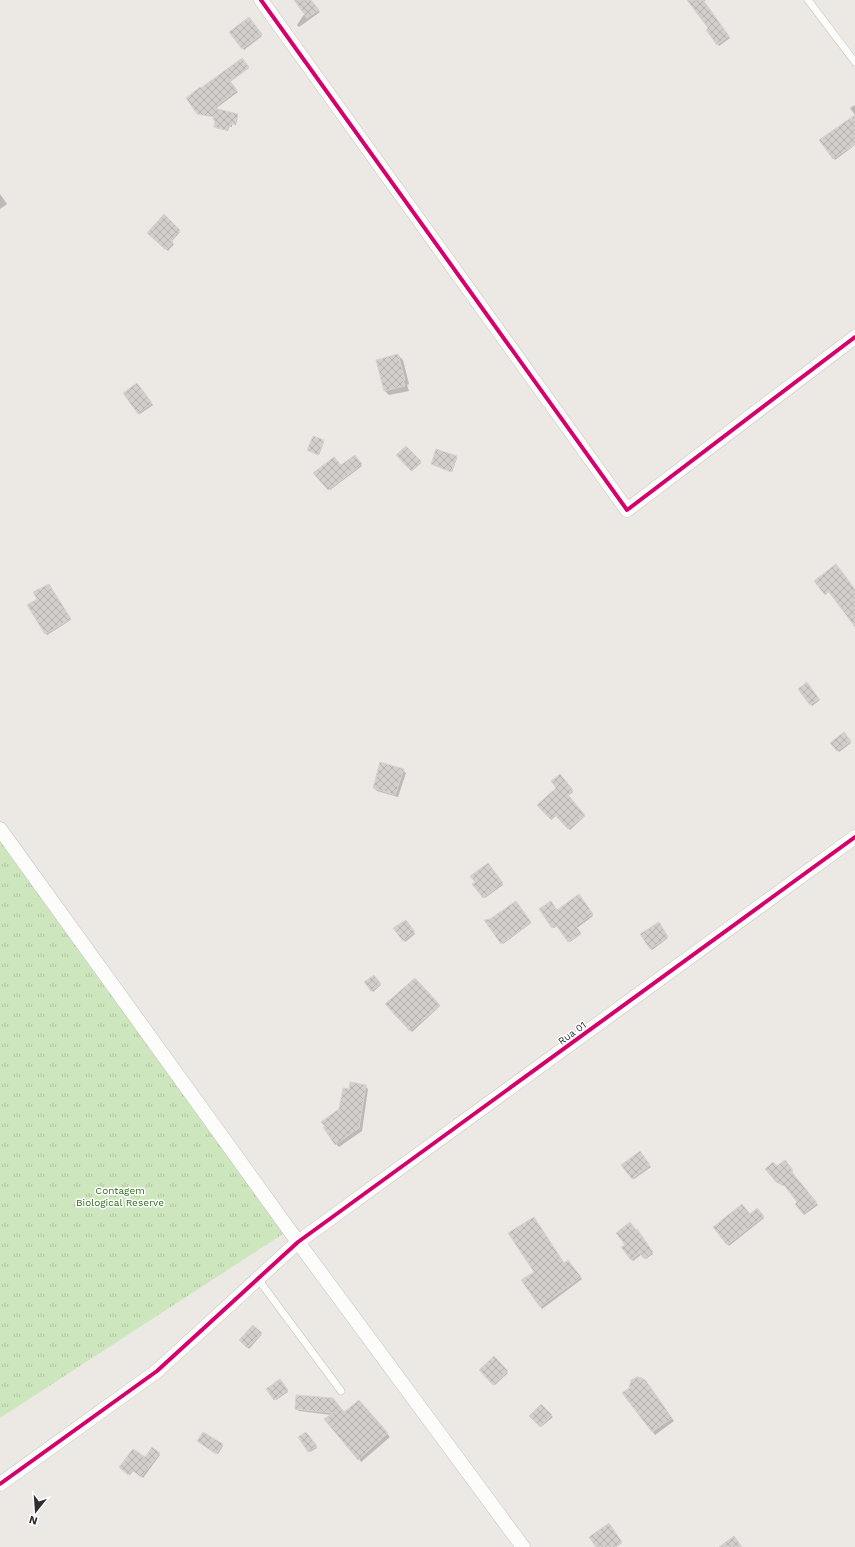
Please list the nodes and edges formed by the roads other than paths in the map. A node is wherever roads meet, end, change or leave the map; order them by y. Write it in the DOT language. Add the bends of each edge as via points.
graph roads {
  1 [pos="261,0"];
  2 [pos="808,0"];
  3 [pos="855,62"];
  4 [pos="855,337"];
  5 [pos="0,829"];
  6 [pos="855,837"];
  7 [pos="298,1242"];
  8 [pos="258,1279"];
  9 [pos="341,1392"];
  10 [pos="0,1484"];
  11 [pos="523,1547"];
  1 -- 4 [label="street" via="627,510"];
  2 -- 3 [label="lane"];
  5 -- 7 [label="street"];
  6 -- 7 [label="street, Rua 01"];
  7 -- 8 [label="street, Rua 01"];
  7 -- 11 [label="street"];
  8 -- 9 [label="lane"];
  8 -- 10 [label="street, Rua 01" via="157,1371"];
}
